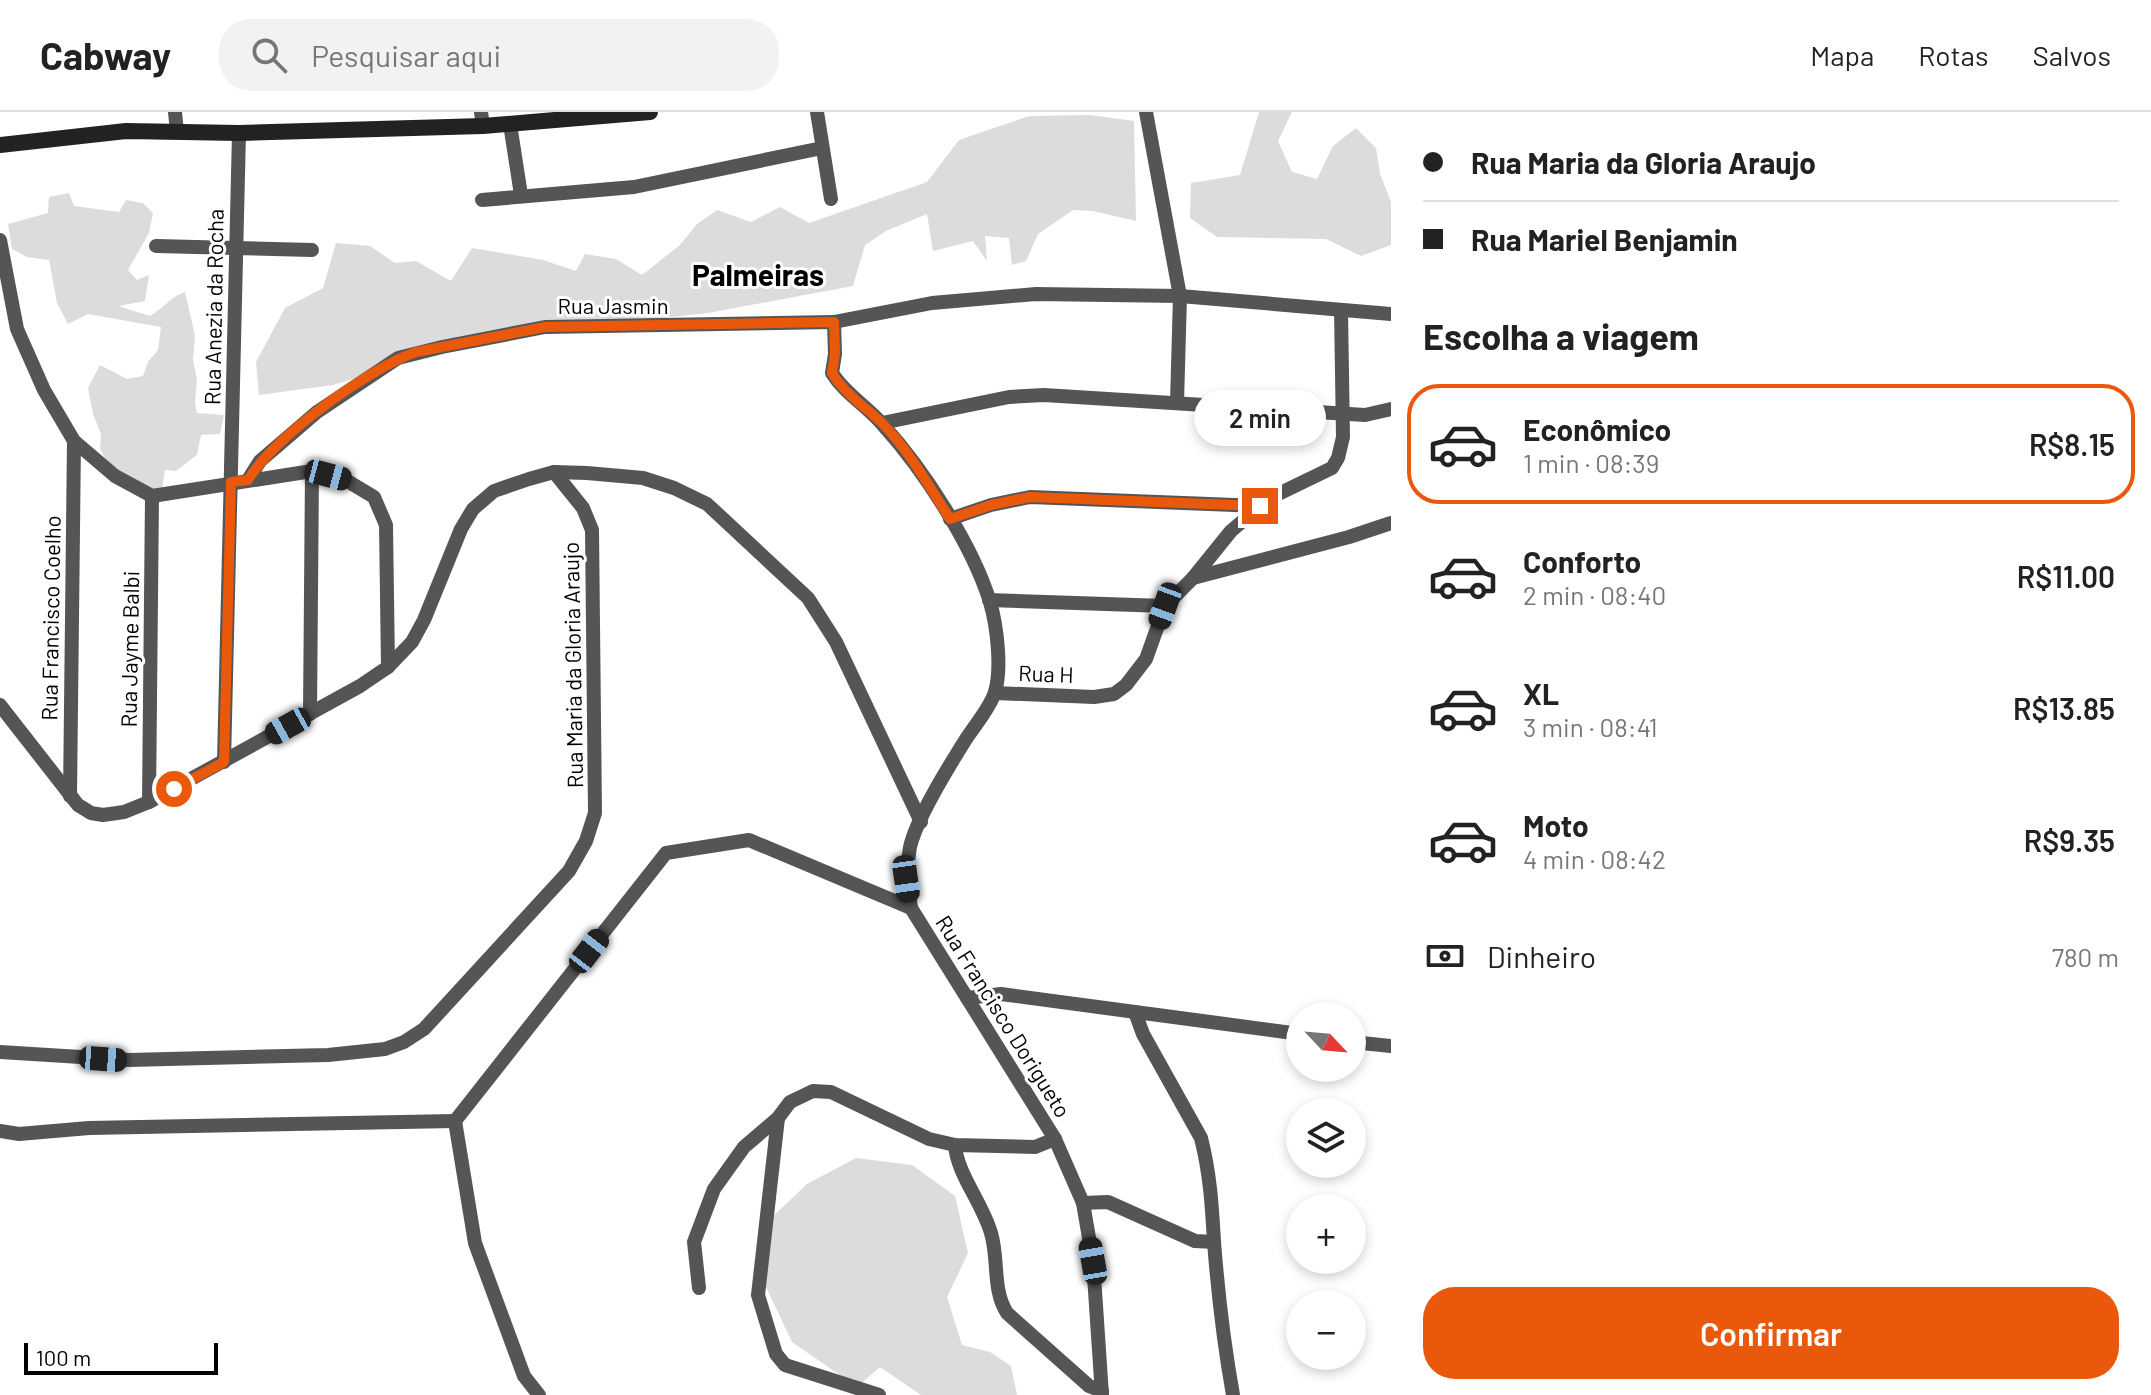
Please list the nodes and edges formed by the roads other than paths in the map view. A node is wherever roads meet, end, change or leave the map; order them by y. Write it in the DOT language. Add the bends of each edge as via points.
graph roads {
  1 [pos="175,112"];
  2 [pos="650,112"];
  3 [pos="817,112"];
  4 [pos="1146,112"];
  5 [pos="482,119"];
  6 [pos="510,124"];
  7 [pos="177,132"];
  8 [pos="239,133"];
  9 [pos="0,145"];
  10 [pos="822,148"];
  11 [pos="521,195"];
  12 [pos="831,199"];
  13 [pos="482,200"];
  14 [pos="0,240"];
  15 [pos="156,246"];
  16 [pos="236,249"];
  17 [pos="312,250"];
  18 [pos="1180,296"];
  19 [pos="1341,310"];
  20 [pos="1391,314"];
  21 [pos="834,322"];
  22 [pos="1177,403"];
  23 [pos="1391,409"];
  24 [pos="1341,413"];
  25 [pos="882,423"];
  26 [pos="74,441"];
  27 [pos="312,471"];
  28 [pos="554,472"];
  29 [pos="248,480"];
  30 [pos="231,482"];
  31 [pos="152,496"];
  32 [pos="1260,506"];
  33 [pos="950,519"];
  34 [pos="1391,523"];
  35 [pos="1193,578"];
  36 [pos="989,600"];
  37 [pos="1165,606"];
  38 [pos="388,667"];
  39 [pos="995,693"];
  40 [pos="0,705"];
  41 [pos="310,714"];
  42 [pos="224,762"];
  43 [pos="70,796"];
  44 [pos="149,802"];
  45 [pos="921,822"];
  46 [pos="911,908"];
  47 [pos="967,998"];
  48 [pos="1135,1012"];
  49 [pos="1286,1032"];
  50 [pos="1366,1043"];
  51 [pos="1391,1046"];
  52 [pos="0,1052"];
  53 [pos="778,1118"];
  54 [pos="455,1121"];
  55 [pos="0,1131"];
  56 [pos="1055,1139"];
  57 [pos="955,1145"];
  58 [pos="1083,1203"];
  59 [pos="1214,1242"];
  60 [pos="699,1288"];
  61 [pos="1102,1393"];
  62 [pos="539,1395"];
  63 [pos="879,1395"];
  64 [pos="1233,1395"];
  1 -- 7 [label="street"];
  2 -- 6 [label="street"];
  3 -- 10 [label="street"];
  4 -- 18 [label="street"];
  5 -- 6 [label="street"];
  5 -- 8 [label="street"];
  6 -- 11 [label="street"];
  7 -- 8 [label="street"];
  7 -- 9 [label="street" via="126,131"];
  8 -- 16 [label="street, Rua Anezia da Rocha"];
  10 -- 11 [label="street" via="634,187"];
  10 -- 12 [label="street"];
  11 -- 13 [label="street"];
  14 -- 26 [label="street" via="17,329"];
  15 -- 16 [label="street"];
  16 -- 17 [label="street"];
  16 -- 30 [label="street, Rua Anezia da Rocha"];
  18 -- 19 [label="street, Rua Jasmin"];
  18 -- 21 [label="street, Rua Jasmin" via="973,298"];
  18 -- 22 [label="street"];
  19 -- 20 [label="street, Rua Jasmin"];
  19 -- 24 [label="street"];
  21 -- 25 [label="street" via="832,373"];
  21 -- 29 [label="street, Rua Jasmin" via="545,327 416,352 372,373 317,412 260,461"];
  22 -- 24 [label="street"];
  22 -- 25 [label="street" via="1020,396"];
  23 -- 24 [label="street"];
  24 -- 32 [label="street" via="1343,437 1332,468"];
  25 -- 33 [label="street"];
  26 -- 31 [label="street" via="115,476"];
  26 -- 43 [label="street, Rua Francisco Coelho"];
  27 -- 29 [label="street"];
  27 -- 38 [label="street" via="359,486 383,513"];
  27 -- 41 [label="street"];
  28 -- 38 [label="street" via="494,491 473,509 418,631"];
  28 -- 45 [label="street" via="643,478 674,488 707,504 764,555 808,598 836,642"];
  28 -- 52 [label="street, Rua Maria da Gloria Araujo" via="583,508 592,530 595,813 569,871 424,1029 385,1049 328,1055 129,1060"];
  29 -- 30 [label="street"];
  30 -- 31 [label="street"];
  30 -- 42 [label="street, Rua Anezia da Rocha"];
  31 -- 44 [label="street, Rua Jayme Balbi"];
  32 -- 33 [label="street" via="1030,497"];
  32 -- 35 [label="street" via="1231,531"];
  33 -- 36 [label="street"];
  34 -- 35 [label="street"];
  35 -- 37 [label="street"];
  36 -- 37 [label="street"];
  36 -- 39 [label="street" via="997,637"];
  37 -- 39 [label="street, Rua H" via="1146,659 1114,694"];
  38 -- 41 [label="street"];
  39 -- 45 [label="street, Rua Francisco Dorigueto"];
  40 -- 43 [label="street"];
  41 -- 42 [label="street"];
  42 -- 44 [label="street"];
  43 -- 44 [label="street" via="91,813 103,815"];
  45 -- 46 [label="street, Rua Francisco Dorigueto" via="910,845 906,879"];
  46 -- 47 [label="street, Rua Francisco Dorigueto"];
  46 -- 54 [label="street" via="749,840 666,853"];
  47 -- 48 [label="street" via="1001,994"];
  47 -- 56 [label="street, Rua Francisco Dorigueto"];
  48 -- 49 [label="street"];
  48 -- 59 [label="street" via="1201,1138 1212,1193"];
  50 -- 51 [label="street"];
  53 -- 57 [label="street" via="790,1102 813,1091 831,1092 929,1139"];
  53 -- 60 [label="street" via="744,1147 714,1189 694,1242"];
  53 -- 63 [label="street" via="758,1295 776,1354 785,1365"];
  54 -- 55 [label="street"];
  54 -- 62 [label="street" via="475,1243 524,1376"];
  56 -- 57 [label="street" via="1035,1147"];
  56 -- 58 [label="street, Rua Francisco Dorigueto"];
  57 -- 61 [label="street" via="956,1161 992,1235 1001,1303"];
  58 -- 59 [label="street" via="1108,1202 1195,1241"];
  58 -- 61 [label="street, Rua Francisco Dorigueto" via="1093,1261"];
  59 -- 64 [label="street"];
}
